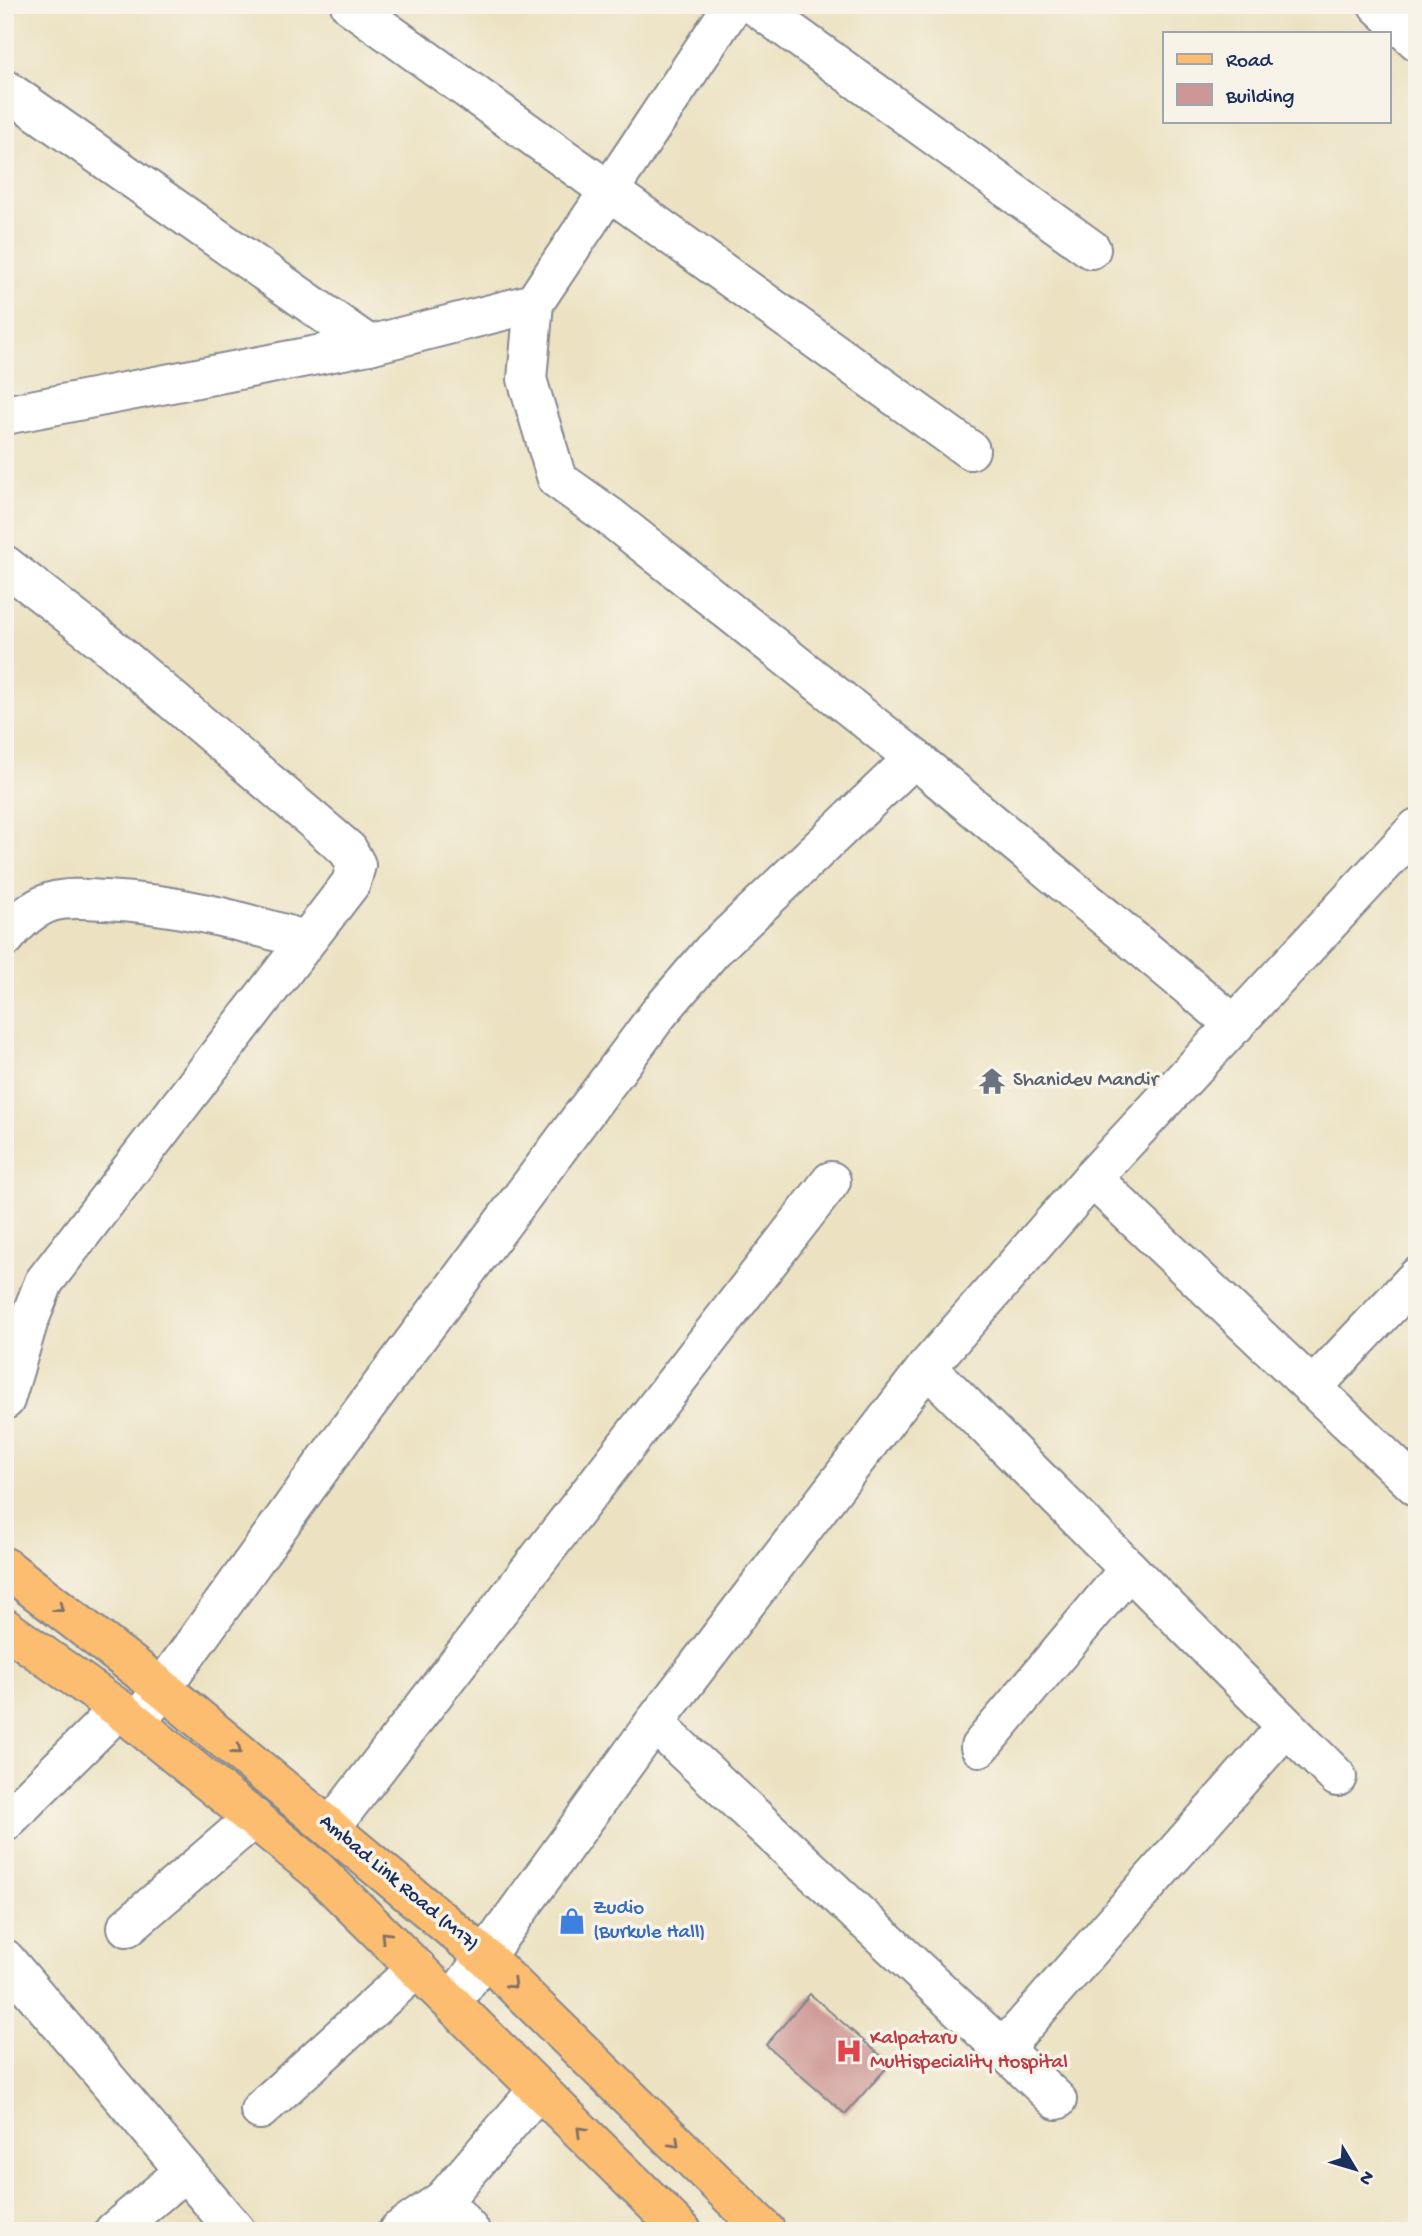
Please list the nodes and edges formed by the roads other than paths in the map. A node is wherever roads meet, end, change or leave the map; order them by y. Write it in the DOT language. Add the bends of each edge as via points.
graph roads {
  1 [pos="350,5"];
  2 [pos="733,5"];
  3 [pos="754,5"];
  4 [pos="1378,5"];
  5 [pos="1417,41"];
  6 [pos="5,89"];
  7 [pos="608,192"];
  8 [pos="1091,249"];
  9 [pos="534,303"];
  10 [pos="369,345"];
  11 [pos="5,415"];
  12 [pos="970,450"];
  13 [pos="5,565"];
  14 [pos="914,758"];
  15 [pos="1417,828"];
  16 [pos="5,938"];
  17 [pos="304,940"];
  18 [pos="1235,1025"];
  19 [pos="1092,1178"];
  20 [pos="831,1181"];
  21 [pos="1417,1277"];
  22 [pos="927,1367"];
  23 [pos="1312,1388"];
  24 [pos="5,1400"];
  25 [pos="1417,1487"];
  26 [pos="5,1567"];
  27 [pos="1129,1570"];
  28 [pos="5,1628"];
  29 [pos="162,1688"];
  30 [pos="128,1716"];
  31 [pos="654,1723"];
  32 [pos="1286,1727"];
  33 [pos="980,1747"];
  34 [pos="1337,1777"];
  35 [pos="254,1818"];
  36 [pos="5,1822"];
  37 [pos="331,1827"];
  38 [pos="127,1927"];
  39 [pos="485,1957"];
  40 [pos="417,1968"];
  41 [pos="11,1979"];
  42 [pos="452,2002"];
  43 [pos="1003,2049"];
  44 [pos="539,2090"];
  45 [pos="1056,2099"];
  46 [pos="261,2110"];
  47 [pos="185,2171"];
  48 [pos="443,2200"];
  49 [pos="114,2231"];
  50 [pos="236,2231"];
  51 [pos="398,2231"];
  52 [pos="470,2231"];
  53 [pos="681,2231"];
  54 [pos="766,2231"];
  1 -- 7 [label="street"];
  2 -- 7 [label="street"];
  3 -- 8 [label="street"];
  4 -- 5 [label="street"];
  6 -- 10 [label="street"];
  7 -- 9 [label="street"];
  7 -- 12 [label="street"];
  9 -- 10 [label="street"];
  9 -- 14 [label="street" via="527,379 557,479"];
  10 -- 11 [label="street"];
  13 -- 17 [label="street" via="103,641 354,858 356,873 351,883"];
  14 -- 18 [label="street"];
  14 -- 29 [label="street" via="712,951 659,1013"];
  15 -- 18 [label="street"];
  16 -- 17 [label="street" via="35,910 53,901 86,899 172,905"];
  17 -- 24 [label="street" via="44,1282"];
  18 -- 19 [label="street"];
  19 -- 22 [label="street"];
  19 -- 23 [label="street"];
  20 -- 37 [label="street"];
  21 -- 23 [label="street"];
  22 -- 27 [label="street"];
  22 -- 31 [label="street"];
  23 -- 25 [label="street"];
  26 -- 29 [label="main road, Ambad Link Road (M17), one-way"];
  27 -- 32 [label="street"];
  27 -- 33 [label="street"];
  28 -- 30 [label="main road, Ambad Link Road (M17)"];
  29 -- 30 [label="street"];
  29 -- 37 [label="main road, Ambad Link Road (M17), one-way"];
  30 -- 35 [label="main road, Ambad Link Road (M17)"];
  30 -- 36 [label="street"];
  31 -- 39 [label="street"];
  31 -- 43 [label="street"];
  32 -- 34 [label="street"];
  32 -- 43 [label="street"];
  35 -- 38 [label="street"];
  40 -- 35 [label="main road, Ambad Link Road (M17), one-way" via="335,1886"];
  37 -- 39 [label="main road, Ambad Link Road (M17)"];
  39 -- 42 [label="street"];
  39 -- 54 [label="main road, Ambad Link Road (M17), one-way"];
  40 -- 42 [label="main road, Ambad Link Road (M17)"];
  40 -- 46 [label="street"];
  41 -- 47 [label="street"];
  42 -- 44 [label="main road, Ambad Link Road (M17)"];
  43 -- 45 [label="street"];
  44 -- 48 [label="street"];
  53 -- 44 [label="main road, Ambad Link Road (M17), one-way"];
  47 -- 49 [label="street"];
  47 -- 50 [label="street"];
  48 -- 51 [label="street"];
  48 -- 52 [label="street"];
}
